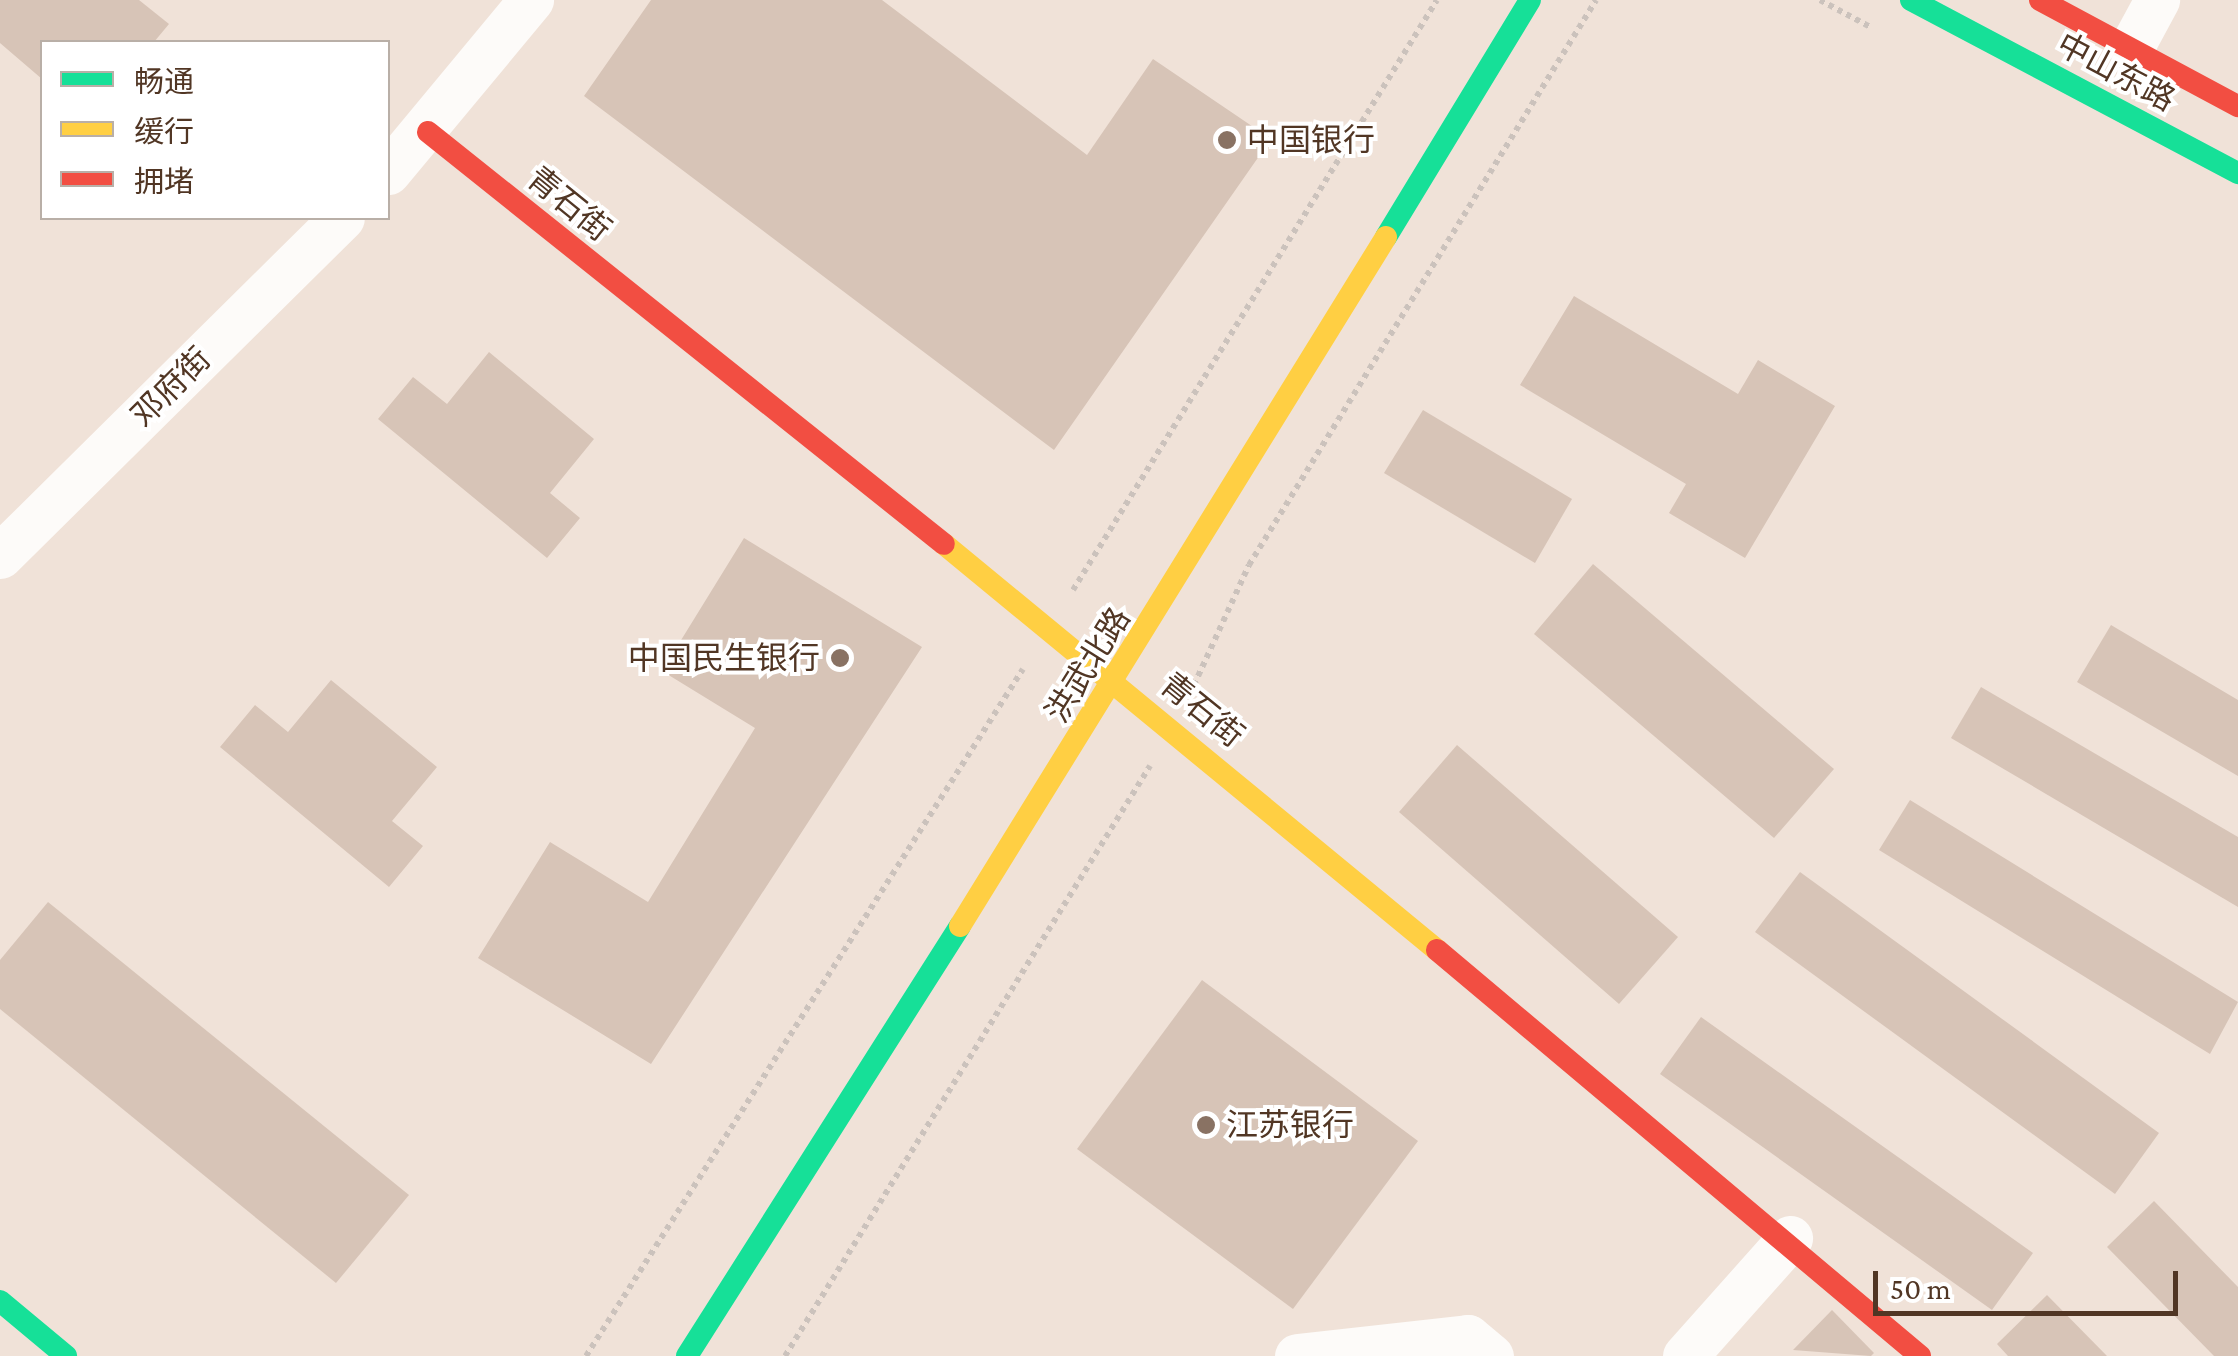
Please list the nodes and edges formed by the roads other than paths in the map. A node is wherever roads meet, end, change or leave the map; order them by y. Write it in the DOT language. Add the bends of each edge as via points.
graph roads {
  1 [pos="531,0"];
  2 [pos="1530,0"];
  3 [pos="1910,0"];
  4 [pos="2040,0"];
  5 [pos="2157,0"];
  6 [pos="2111,26"];
  7 [pos="2238,106"];
  8 [pos="428,132"];
  9 [pos="390,170"];
  10 [pos="2238,173"];
  11 [pos="340,220"];
  12 [pos="0,556"];
  13 [pos="1116,682"];
  14 [pos="1790,1238"];
  15 [pos="0,1302"];
  16 [pos="66,1356"];
  17 [pos="686,1356"];
  18 [pos="1297,1356"];
  19 [pos="1491,1356"];
  20 [pos="1685,1356"];
  21 [pos="1920,1356"];
  1 -- 8 [label="street"];
  2 -- 13 [label="main road, 洪武北路"];
  3 -- 10 [label="main road, 中山东路"];
  4 -- 6 [label="main road, 中山东路"];
  5 -- 6 [label="street"];
  6 -- 7 [label="main road, 中山东路"];
  8 -- 9 [label="street"];
  8 -- 13 [label="main road, 青石街"];
  11 -- 12 [label="street, 邓府街"];
  13 -- 17 [label="main road, 洪武北路"];
  13 -- 21 [label="main road, 青石街" via="1858,1294"];
  14 -- 20 [label="street"];
  15 -- 16 [label="main road"];
  18 -- 19 [label="street" via="1468,1337"];
}
